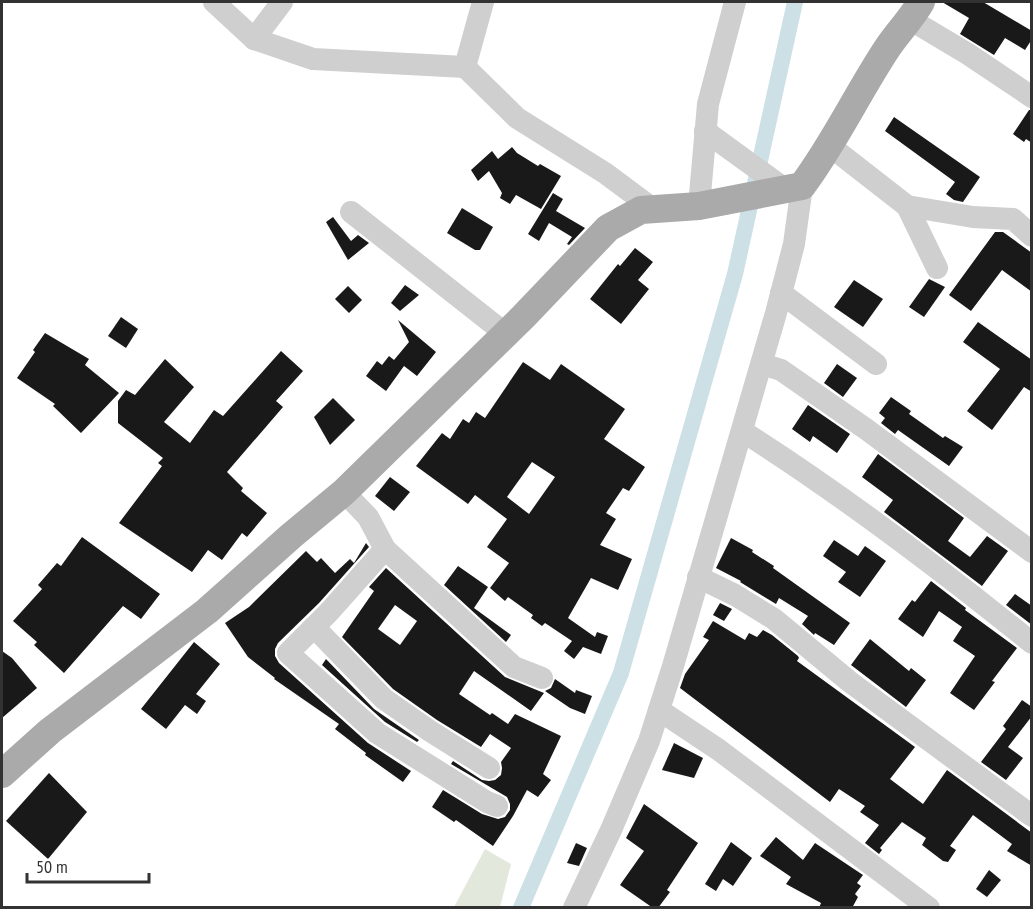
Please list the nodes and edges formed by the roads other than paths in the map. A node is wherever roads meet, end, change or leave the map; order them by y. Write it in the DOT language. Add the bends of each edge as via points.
graph roads {
  1 [pos="214,2"];
  2 [pos="282,2"];
  3 [pos="483,2"];
  4 [pos="735,2"];
  5 [pos="912,8"];
  6 [pos="254,39"];
  7 [pos="465,66"];
  8 [pos="1032,97"];
  9 [pos="705,131"];
  10 [pos="830,146"];
  11 [pos="794,187"];
  12 [pos="699,206"];
  13 [pos="907,206"];
  14 [pos="652,208"];
  15 [pos="351,212"];
  16 [pos="1032,236"];
  17 [pos="937,268"];
  18 [pos="781,293"];
  19 [pos="506,334"];
  20 [pos="876,363"];
  21 [pos="762,364"];
  22 [pos="742,431"];
  23 [pos="344,492"];
  24 [pos="385,549"];
  25 [pos="1032,552"];
  26 [pos="698,577"];
  27 [pos="314,627"];
  28 [pos="1032,643"];
  29 [pos="542,678"];
  30 [pos="659,710"];
  31 [pos="489,768"];
  32 [pos="2,774"];
  33 [pos="497,806"];
  34 [pos="1032,816"];
  35 [pos="576,907"];
  36 [pos="929,908"];
  1 -- 6 [label="street"];
  2 -- 6 [label="street"];
  3 -- 7 [label="street"];
  4 -- 9 [label="street" via="708,104"];
  5 -- 8 [label="street" via="968,54"];
  5 -- 10 [label="main road"];
  6 -- 7 [label="street" via="313,59"];
  7 -- 14 [label="street" via="517,118 605,173"];
  9 -- 11 [label="street"];
  9 -- 12 [label="street"];
  10 -- 11 [label="main road"];
  10 -- 13 [label="street"];
  11 -- 12 [label="main road"];
  11 -- 18 [label="street" via="794,243"];
  12 -- 14 [label="main road"];
  13 -- 16 [label="street" via="1013,219"];
  13 -- 17 [label="street"];
  14 -- 19 [label="main road" via="608,228"];
  15 -- 19 [label="street"];
  18 -- 20 [label="street"];
  18 -- 21 [label="street"];
  19 -- 23 [label="main road"];
  21 -- 22 [label="street"];
  21 -- 25 [label="street" via="782,370"];
  22 -- 26 [label="street"];
  22 -- 28 [label="street" via="859,511"];
  23 -- 24 [label="street" via="368,517"];
  23 -- 32 [label="main road" via="207,612 50,731"];
  24 -- 27 [label="street"];
  24 -- 29 [label="street" via="514,667"];
  26 -- 30 [label="street"];
  26 -- 34 [label="street" via="774,620 850,682"];
  27 -- 31 [label="street" via="392,706"];
  27 -- 33 [label="street" via="288,653 377,733"];
  30 -- 35 [label="street"];
  30 -- 36 [label="street" via="719,750"];
}
